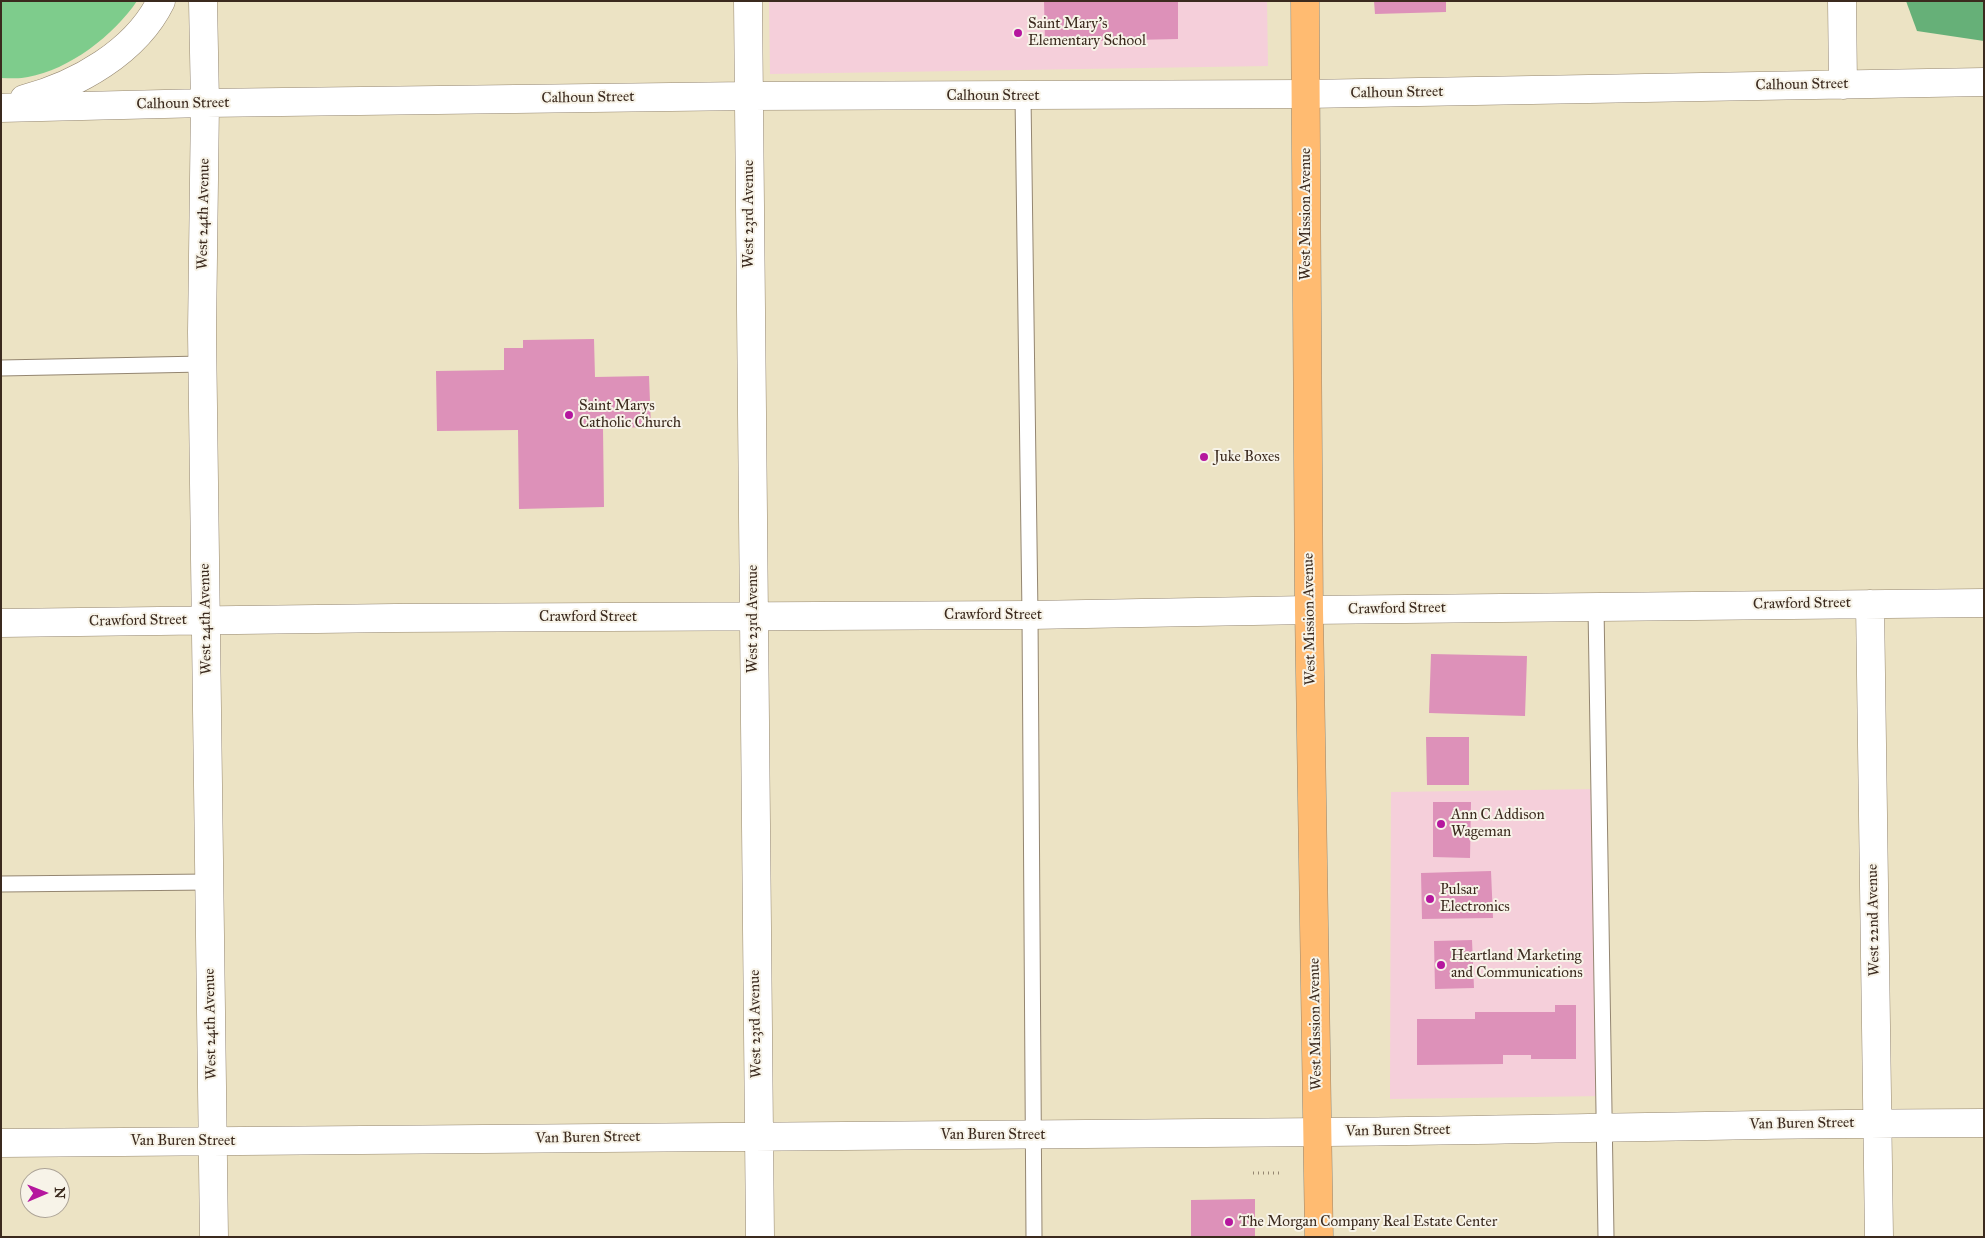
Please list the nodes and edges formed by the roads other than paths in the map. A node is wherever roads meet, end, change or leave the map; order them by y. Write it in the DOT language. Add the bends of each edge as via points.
graph roads {
  1 [pos="161,1"];
  2 [pos="203,1"];
  3 [pos="748,1"];
  4 [pos="1304,1"];
  5 [pos="1842,1"];
  6 [pos="1984,82"];
  7 [pos="1843,85"];
  8 [pos="1306,94"];
  9 [pos="748,96"];
  10 [pos="1023,96"];
  11 [pos="205,103"];
  12 [pos="1,106"];
  13 [pos="203,364"];
  14 [pos="1,368"];
  15 [pos="1984,603"];
  16 [pos="1870,604"];
  17 [pos="1596,607"];
  18 [pos="1309,610"];
  19 [pos="1030,615"];
  20 [pos="752,616"];
  21 [pos="206,620"];
  22 [pos="1,623"];
  23 [pos="210,882"];
  24 [pos="1,884"];
  25 [pos="1877,1123"];
  26 [pos="1984,1123"];
  27 [pos="1605,1129"];
  28 [pos="1317,1132"];
  29 [pos="1034,1134"];
  30 [pos="757,1136"];
  31 [pos="213,1141"];
  32 [pos="1,1142"];
  33 [pos="214,1237"];
  34 [pos="760,1237"];
  35 [pos="1034,1237"];
  36 [pos="1318,1237"];
  37 [pos="1606,1237"];
  38 [pos="1879,1237"];
  1 -- 12 [label="street" via="135,38 111,59 49,92"];
  2 -- 11 [label="street, West 24th Avenue"];
  3 -- 9 [label="street, West 23rd Avenue"];
  4 -- 8 [label="main road, West Mission Avenue"];
  5 -- 7 [label="street"];
  6 -- 7 [label="street, Calhoun Street"];
  7 -- 8 [label="street, Calhoun Street"];
  8 -- 10 [label="street, Calhoun Street"];
  8 -- 18 [label="main road, West Mission Avenue"];
  9 -- 10 [label="street, Calhoun Street"];
  9 -- 11 [label="street, Calhoun Street"];
  9 -- 20 [label="street, West 23rd Avenue"];
  10 -- 19 [label="lane"];
  11 -- 12 [label="street, Calhoun Street"];
  11 -- 13 [label="street, West 24th Avenue"];
  13 -- 14 [label="lane"];
  13 -- 21 [label="street, West 24th Avenue"];
  15 -- 16 [label="street, Crawford Street"];
  16 -- 17 [label="street, Crawford Street"];
  16 -- 25 [label="street, West 22nd Avenue"];
  17 -- 18 [label="street, Crawford Street"];
  17 -- 27 [label="lane"];
  18 -- 19 [label="street, Crawford Street"];
  18 -- 28 [label="main road, West Mission Avenue"];
  19 -- 20 [label="street, Crawford Street"];
  19 -- 29 [label="lane"];
  20 -- 21 [label="street, Crawford Street"];
  20 -- 30 [label="street, West 23rd Avenue"];
  21 -- 22 [label="street, Crawford Street"];
  21 -- 23 [label="street, West 24th Avenue"];
  23 -- 24 [label="lane"];
  23 -- 31 [label="street, West 24th Avenue"];
  25 -- 26 [label="street, Van Buren Street"];
  25 -- 27 [label="street, Van Buren Street"];
  25 -- 38 [label="street, West 22nd Avenue"];
  27 -- 28 [label="street, Van Buren Street"];
  27 -- 37 [label="lane"];
  28 -- 29 [label="street, Van Buren Street"];
  28 -- 36 [label="main road, West Mission Avenue"];
  29 -- 30 [label="street, Van Buren Street"];
  29 -- 35 [label="lane"];
  30 -- 31 [label="street, Van Buren Street"];
  30 -- 34 [label="street, West 23rd Avenue"];
  31 -- 32 [label="street, Van Buren Street"];
  31 -- 33 [label="street, West 24th Avenue"];
}
